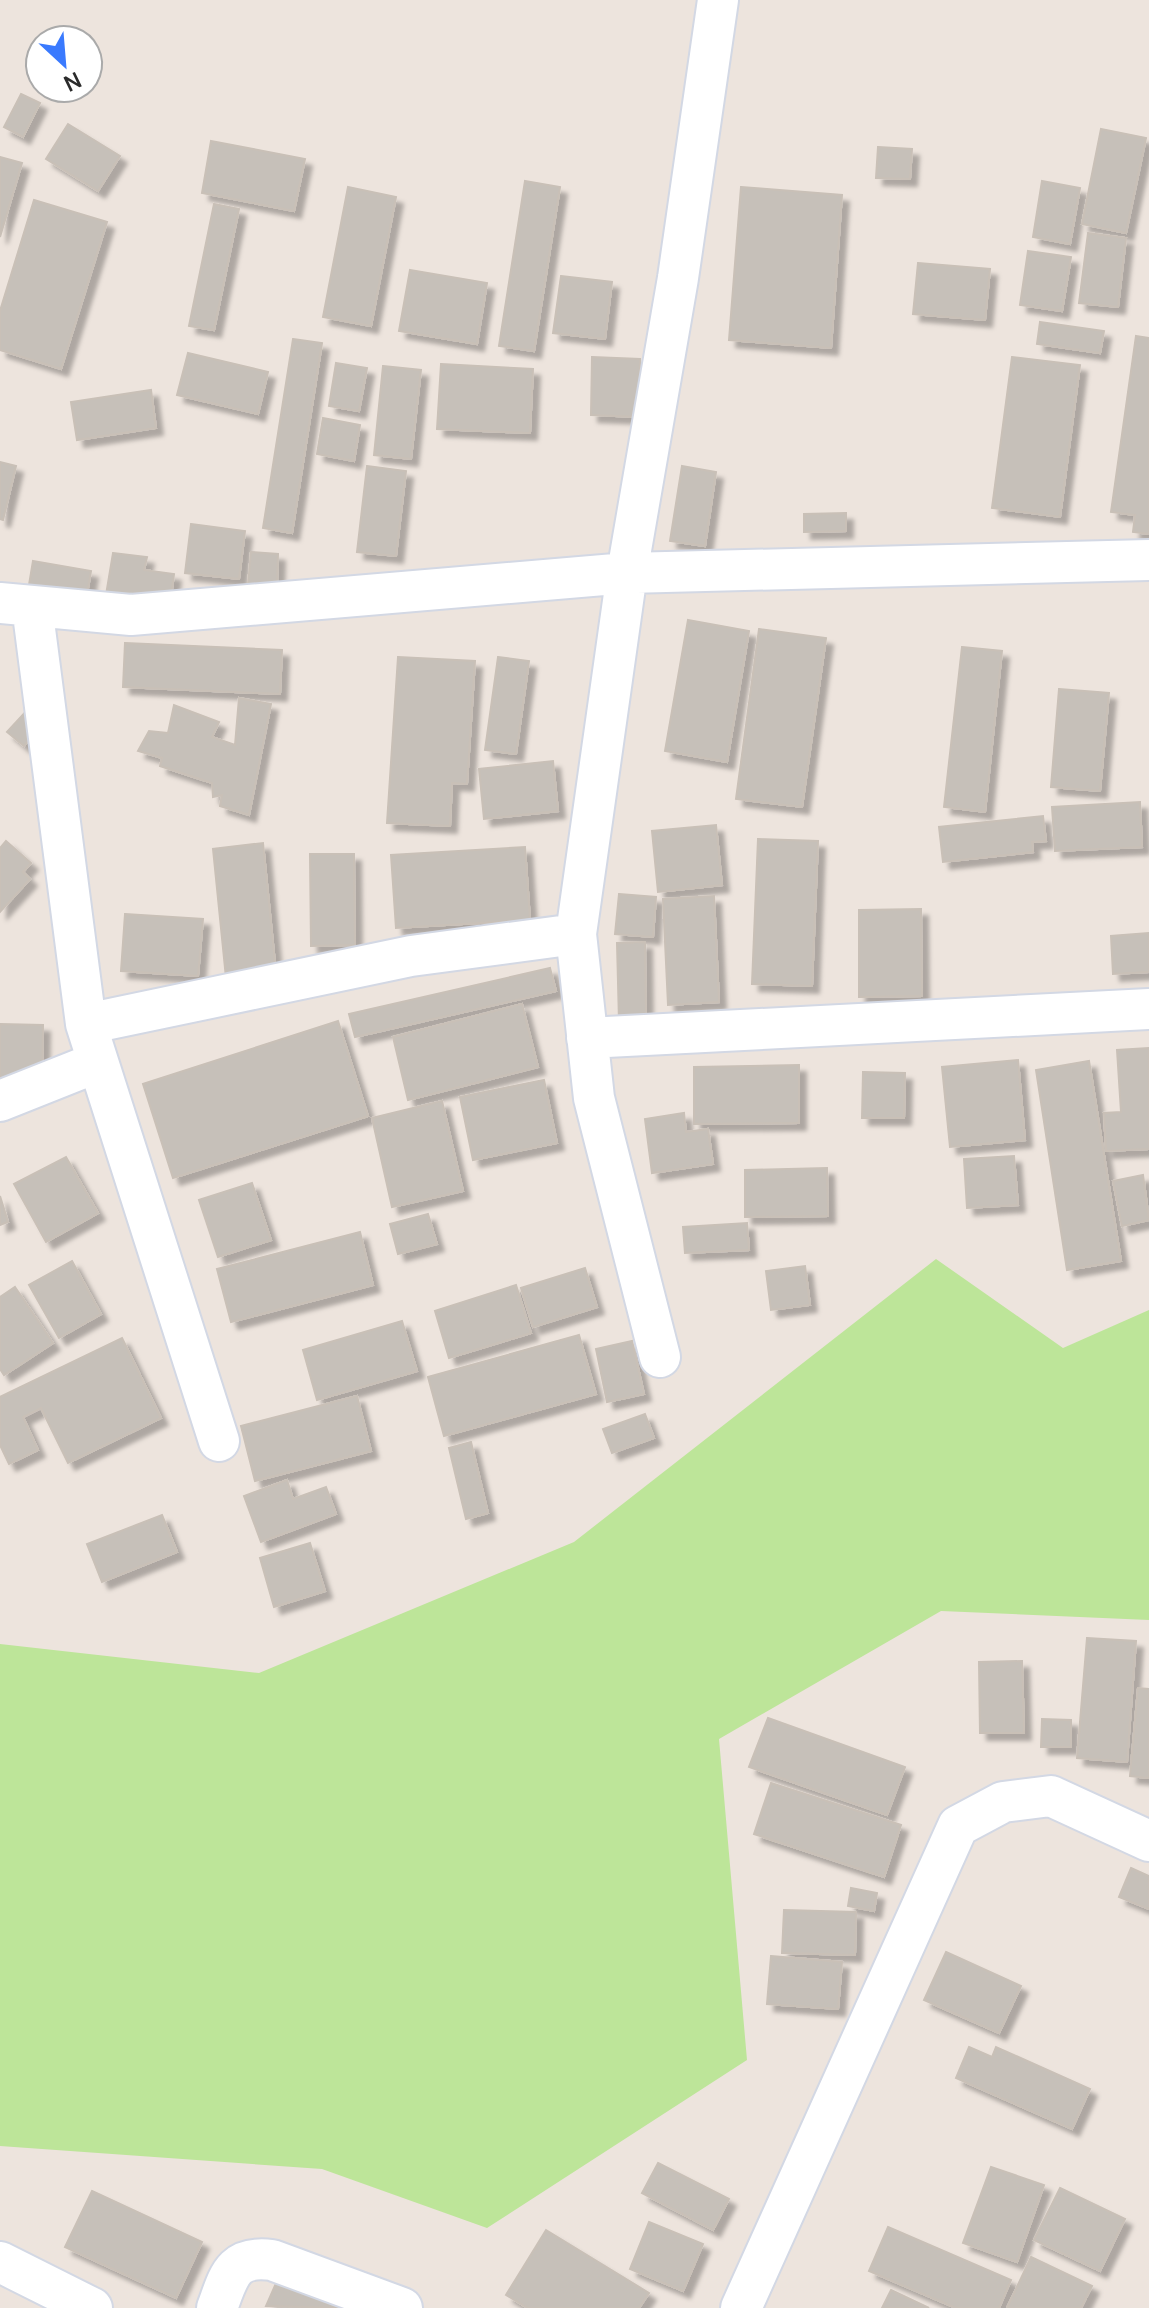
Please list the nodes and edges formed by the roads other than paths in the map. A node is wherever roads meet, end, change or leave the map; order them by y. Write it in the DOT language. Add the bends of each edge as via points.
graph roads {
  1 [pos="718,0"];
  2 [pos="1149,560"];
  3 [pos="627,573"];
  4 [pos="16,604"];
  5 [pos="576,934"];
  6 [pos="1149,1009"];
  7 [pos="86,1024"];
  8 [pos="587,1038"];
  9 [pos="98,1062"];
  10 [pos="0,1101"];
  11 [pos="660,1357"];
  12 [pos="219,1441"];
  13 [pos="1149,1841"];
  14 [pos="0,2262"];
  15 [pos="92,2308"];
  16 [pos="217,2308"];
  17 [pos="402,2308"];
  18 [pos="741,2308"];
  1 -- 3 [label="street" via="678,278"];
  2 -- 3 [label="street"];
  3 -- 4 [label="street" via="131,615"];
  3 -- 5 [label="street"];
  4 -- 7 [label="street"];
  5 -- 7 [label="street" via="411,956"];
  5 -- 8 [label="street"];
  6 -- 8 [label="street"];
  7 -- 9 [label="street"];
  8 -- 11 [label="street" via="594,1098"];
  9 -- 10 [label="street"];
  9 -- 12 [label="street"];
  13 -- 18 [label="street" via="1051,1796 1003,1802 958,1826"];
  14 -- 15 [label="street"];
  16 -- 17 [label="street" via="232,2270 252,2258 272,2260"];
}
